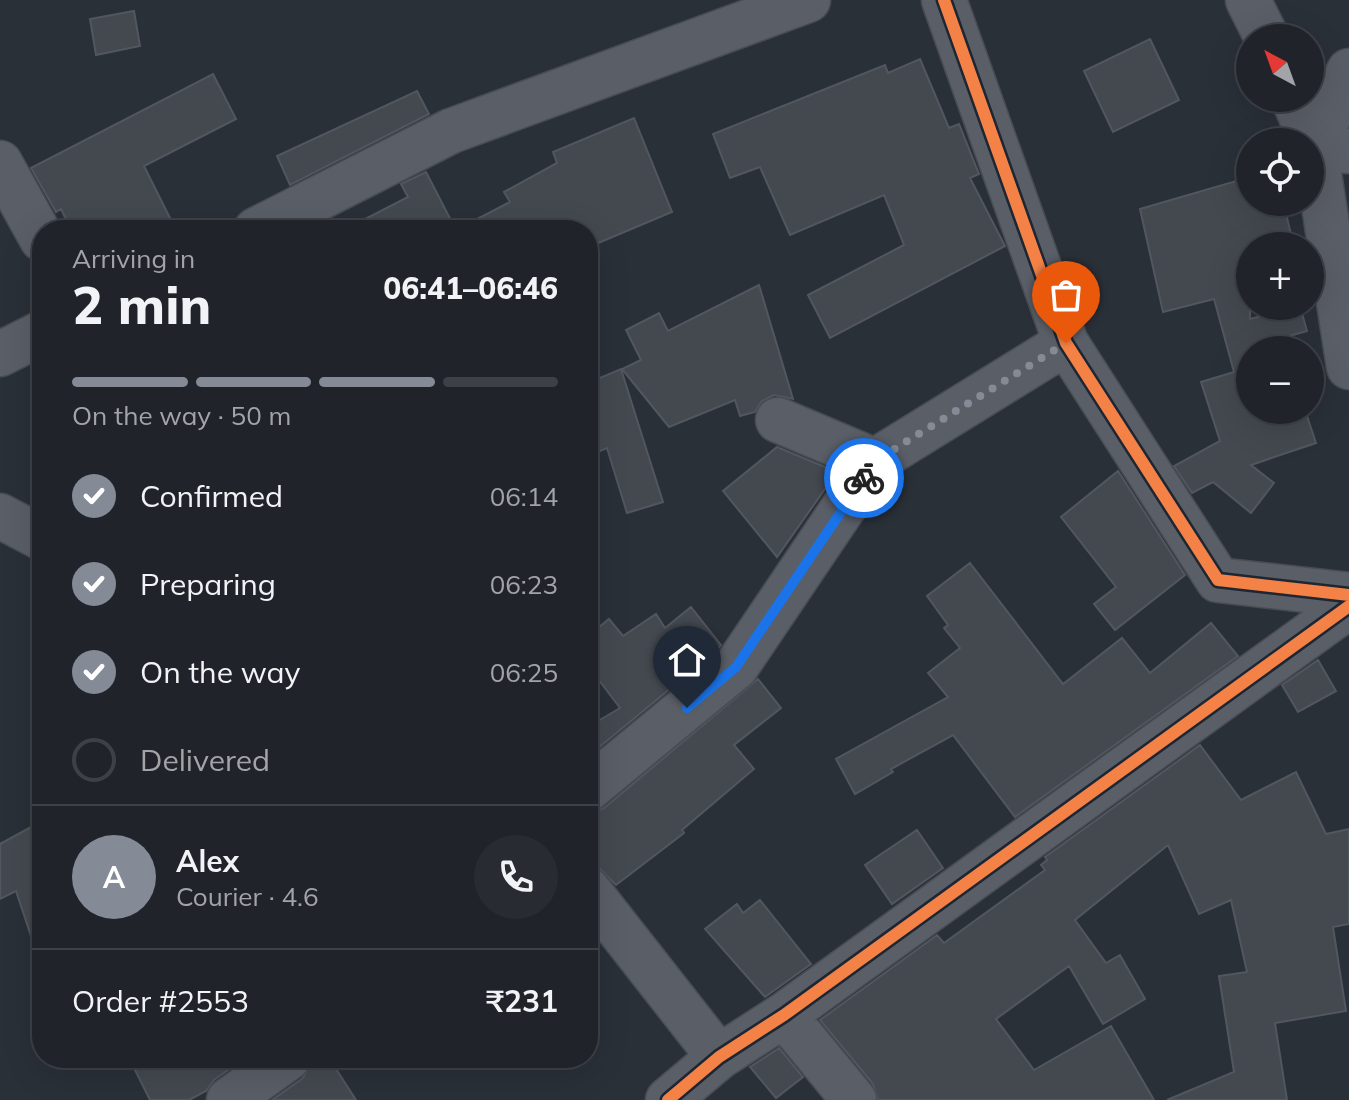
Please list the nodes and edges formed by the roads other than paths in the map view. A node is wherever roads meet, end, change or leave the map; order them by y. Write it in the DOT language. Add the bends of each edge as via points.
graph roads {
  1 [pos="808,0"];
  2 [pos="944,0"];
  3 [pos="1248,0"];
  4 [pos="1260,24"];
  5 [pos="1349,71"];
  6 [pos="1304,112"];
  7 [pos="1332,150"];
  8 [pos="0,163"];
  9 [pos="276,220"];
  10 [pos="32,221"];
  11 [pos="32,338"];
  12 [pos="1066,343"];
  13 [pos="0,354"];
  14 [pos="1349,367"];
  15 [pos="778,420"];
  16 [pos="875,461"];
  17 [pos="0,516"];
  18 [pos="32,533"];
  19 [pos="1349,595"];
  20 [pos="1349,606"];
  21 [pos="598,781"];
  22 [pos="598,903"];
  23 [pos="784,1015"];
  24 [pos="719,1057"];
  25 [pos="274,1068"];
  26 [pos="229,1100"];
  27 [pos="668,1100"];
  28 [pos="854,1100"];
  1 -- 9 [label="street" via="451,131"];
  2 -- 12 [label="street"];
  3 -- 4 [label="street"];
  5 -- 7 [label="street"];
  6 -- 7 [label="street"];
  7 -- 14 [label="street"];
  8 -- 10 [label="street"];
  11 -- 13 [label="street"];
  12 -- 16 [label="street"];
  12 -- 19 [label="street" via="1218,580"];
  15 -- 16 [label="street"];
  16 -- 21 [label="street" via="736,667"];
  17 -- 18 [label="street"];
  20 -- 23 [label="street"];
  22 -- 24 [label="street"];
  23 -- 24 [label="street"];
  23 -- 28 [label="street"];
  24 -- 27 [label="street"];
  25 -- 26 [label="street"];
}
